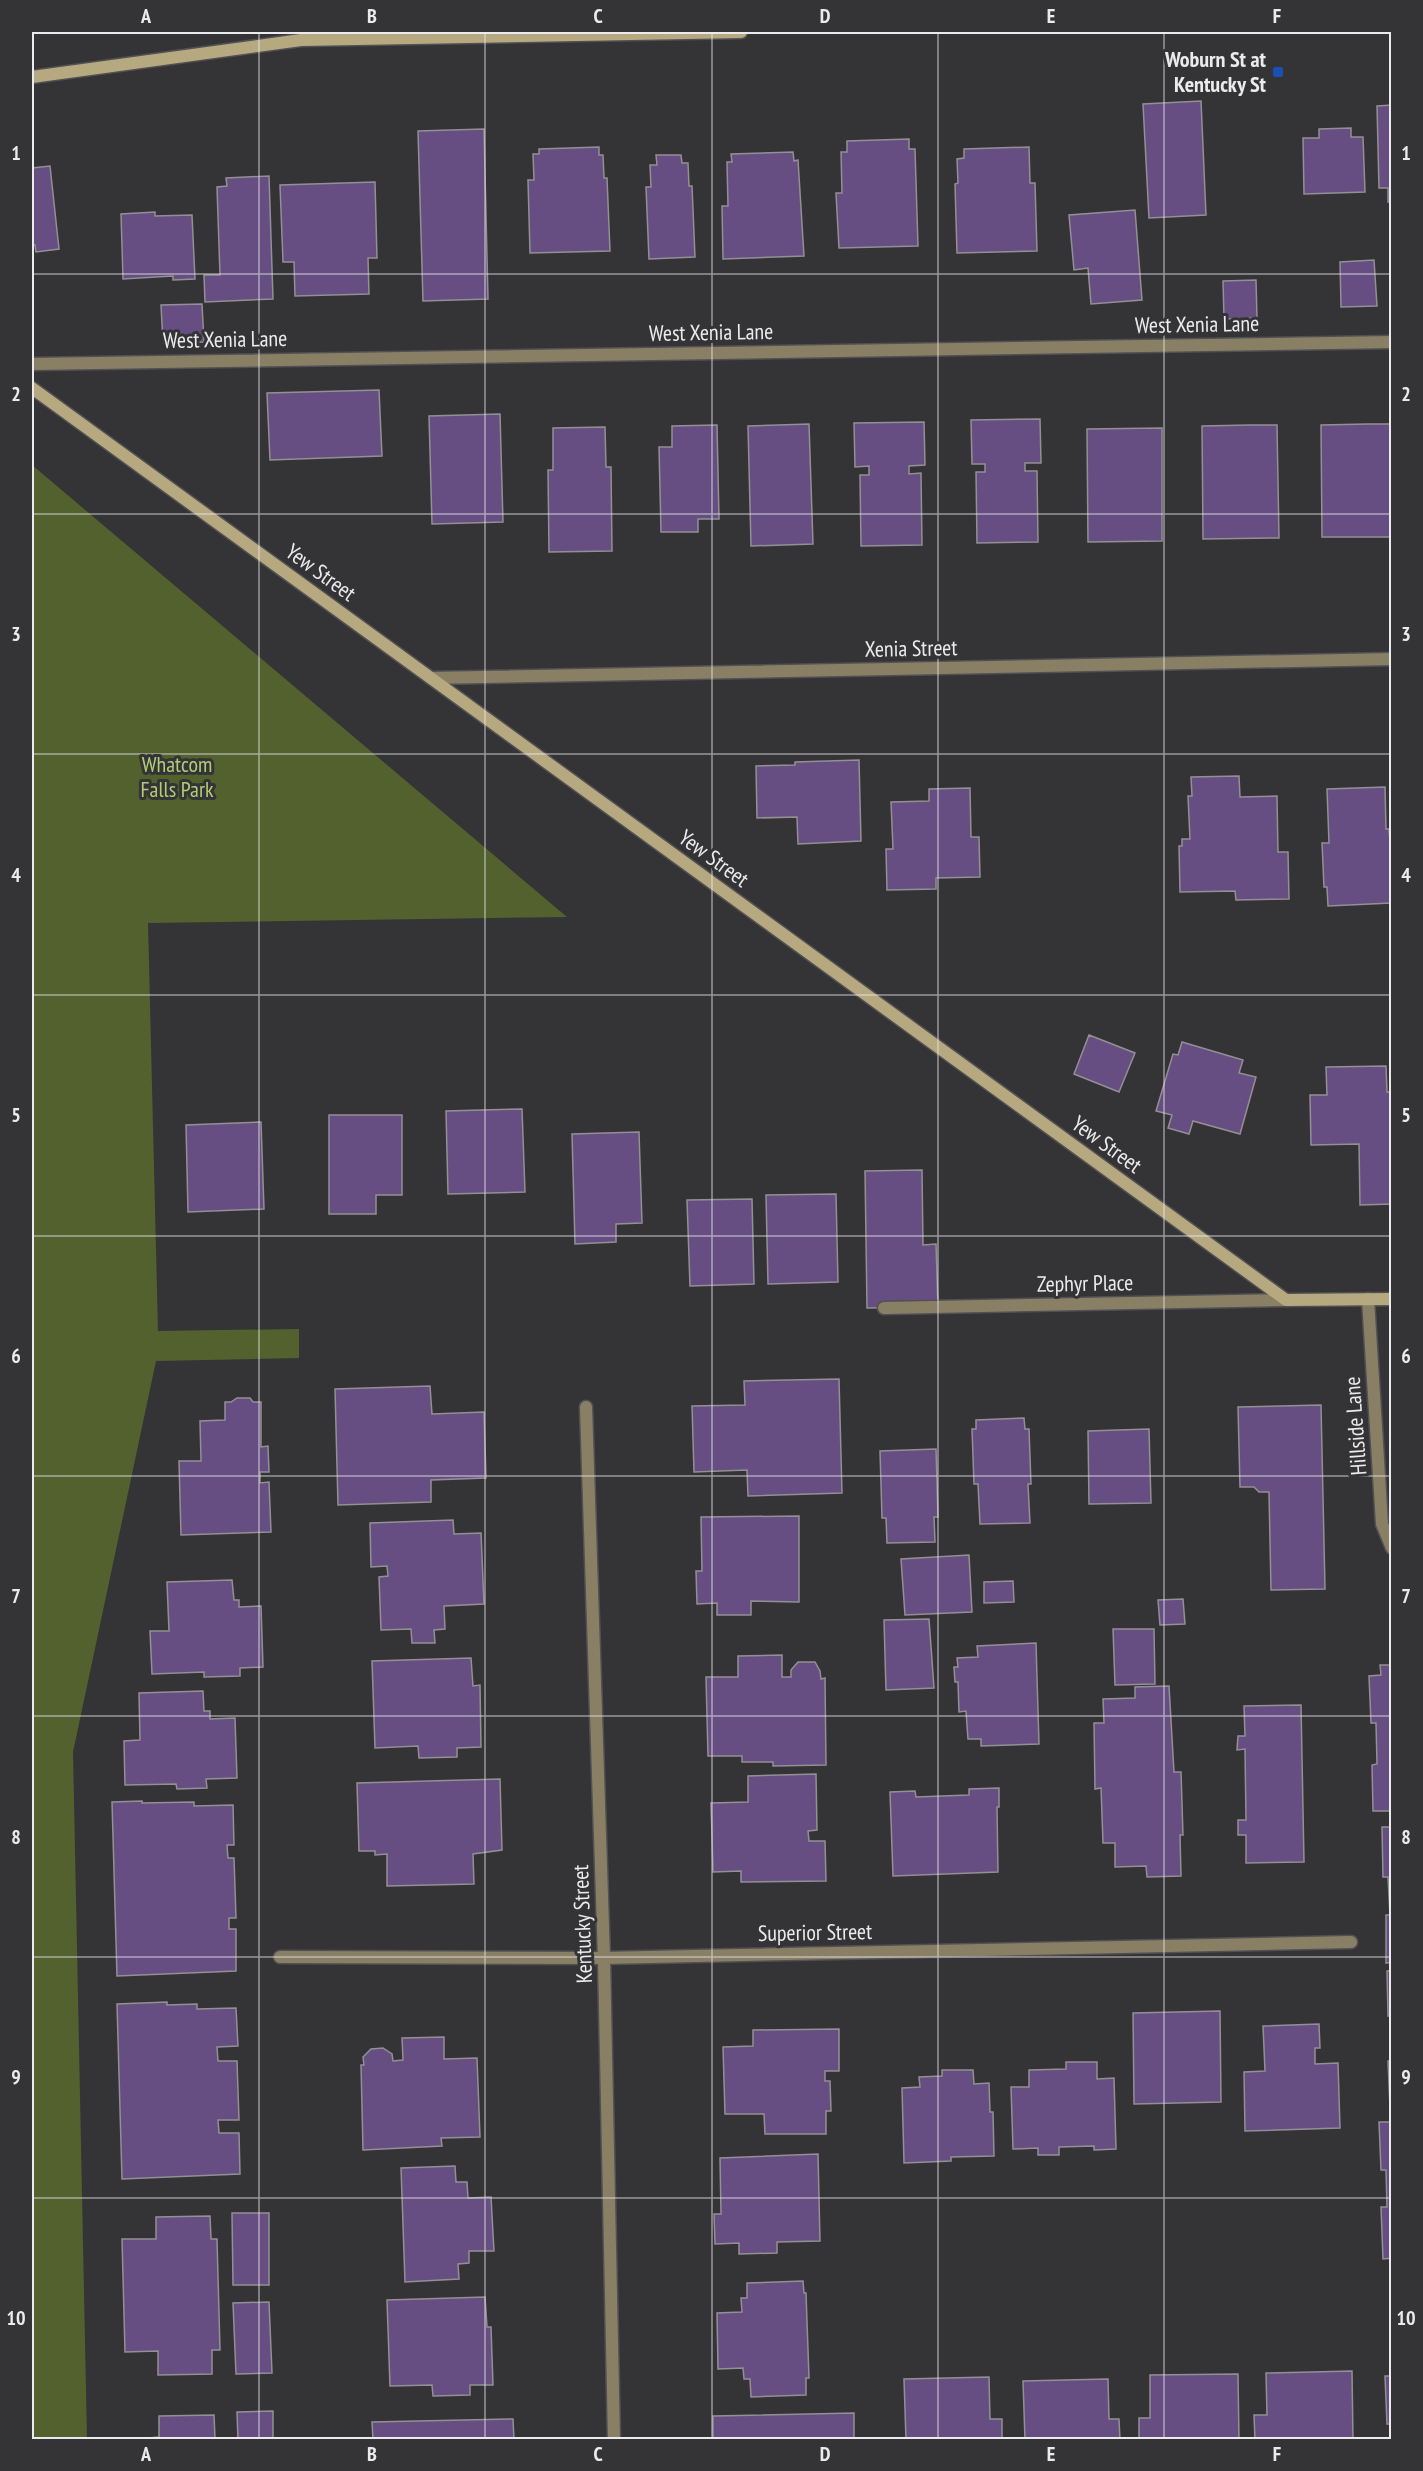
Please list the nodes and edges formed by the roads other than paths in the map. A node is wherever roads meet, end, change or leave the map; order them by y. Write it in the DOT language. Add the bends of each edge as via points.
graph roads {
  1 [pos="741,32"];
  2 [pos="304,36"];
  3 [pos="32,77"];
  4 [pos="1392,342"];
  5 [pos="32,364"];
  6 [pos="32,388"];
  7 [pos="1392,659"];
  8 [pos="431,678"];
  9 [pos="1368,1299"];
  10 [pos="1392,1299"];
  11 [pos="1286,1300"];
  12 [pos="884,1308"];
  13 [pos="586,1407"];
  14 [pos="1392,1548"];
  15 [pos="1351,1942"];
  16 [pos="280,1957"];
  17 [pos="604,1958"];
  18 [pos="614,2439"];
  1 -- 2 [label="street"];
  2 -- 3 [label="street"];
  4 -- 5 [label="street, West Xenia Lane"];
  6 -- 8 [label="street, Yew Street"];
  7 -- 8 [label="street, Xenia Street"];
  8 -- 11 [label="street, Yew Street"];
  9 -- 10 [label="street"];
  9 -- 11 [label="street"];
  9 -- 14 [label="street, Hillside Lane" via="1382,1524"];
  11 -- 12 [label="street, Zephyr Place"];
  13 -- 17 [label="street, Kentucky Street"];
  15 -- 17 [label="street, Superior Street"];
  16 -- 17 [label="street, Superior Street"];
  17 -- 18 [label="street, Kentucky Street"];
}
